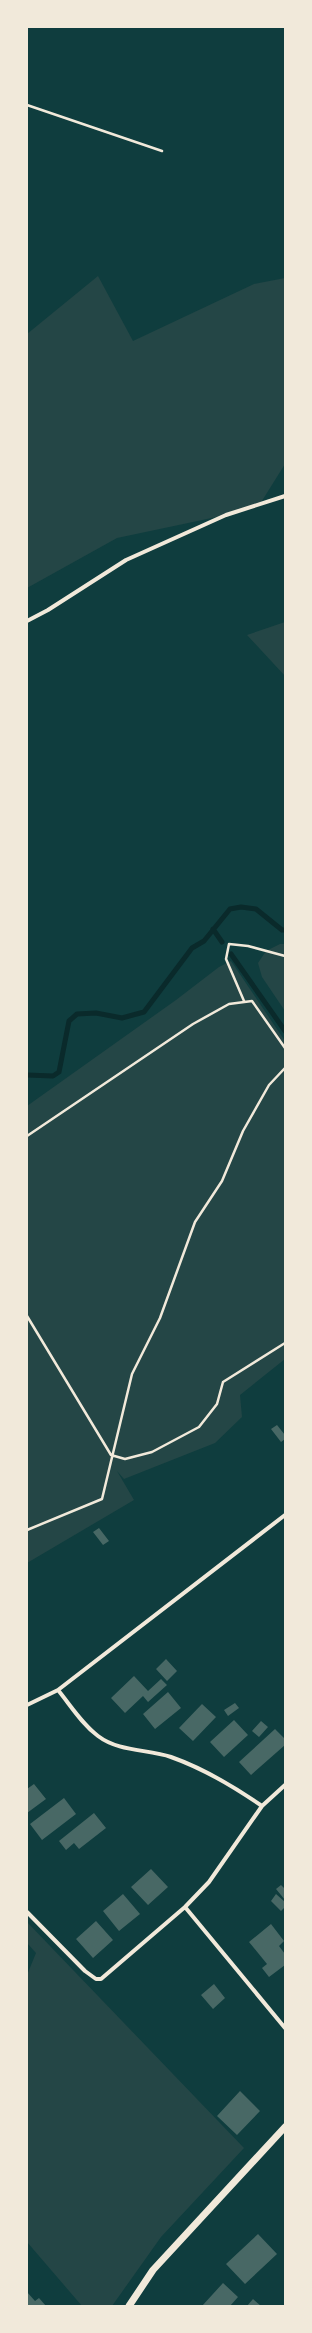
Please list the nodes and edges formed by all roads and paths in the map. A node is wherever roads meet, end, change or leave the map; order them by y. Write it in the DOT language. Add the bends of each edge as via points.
graph roads {
  1 [pos="27,105"];
  2 [pos="162,151"];
  3 [pos="285,496"];
  4 [pos="27,621"];
  5 [pos="285,956"];
  6 [pos="244,1001"];
  7 [pos="285,1048"];
  8 [pos="285,1068"];
  9 [pos="27,1136"];
  10 [pos="27,1316"];
  11 [pos="285,1343"];
  12 [pos="111,1455"];
  13 [pos="285,1515"];
  14 [pos="27,1530"];
  15 [pos="58,1690"];
  16 [pos="27,1704"];
  17 [pos="285,1785"];
  18 [pos="262,1806"];
  19 [pos="185,1907"];
  20 [pos="27,1912"];
  21 [pos="285,2028"];
  22 [pos="285,2127"];
  23 [pos="129,2306"];
  1 -- 2 [label="path"];
  3 -- 4 [label="street" via="226,515 126,560"];
  5 -- 6 [label="path" via="248,946 229,944 226,959"];
  6 -- 7 [label="path" via="252,1001"];
  6 -- 9 [label="path" via="229,1004 193,1024"];
  8 -- 12 [label="path" via="269,1085 243,1131 222,1181 195,1222 160,1318 132,1374"];
  10 -- 12 [label="path"];
  11 -- 12 [label="path" via="223,1382 217,1404 199,1427 152,1452 125,1459"];
  12 -- 14 [label="path" via="102,1499"];
  13 -- 15 [label="street"];
  15 -- 16 [label="street"];
  15 -- 18 [label="street" via="83,1722 99,1737 119,1746 169,1756 196,1766 227,1782"];
  17 -- 18 [label="street"];
  18 -- 19 [label="street" via="209,1882"];
  19 -- 20 [label="street" via="101,1979 96,1979 85,1972"];
  19 -- 21 [label="street"];
  22 -- 23 [label="street" via="153,2270"];
}
